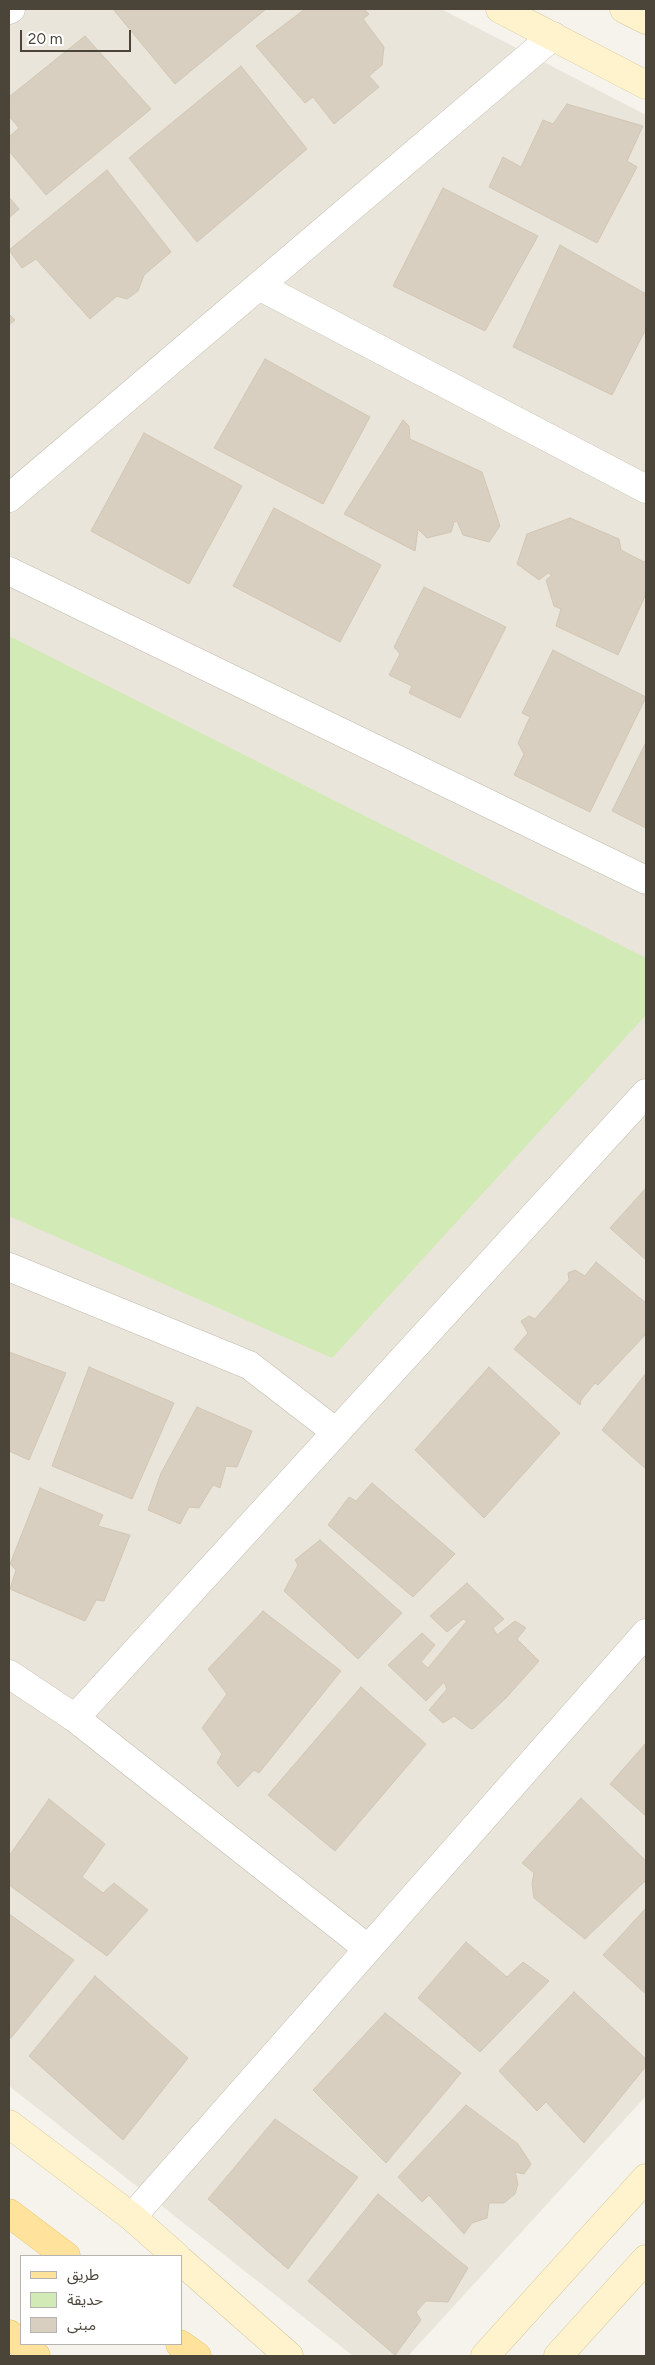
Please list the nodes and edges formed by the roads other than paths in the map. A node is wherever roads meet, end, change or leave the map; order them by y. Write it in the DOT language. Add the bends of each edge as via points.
graph roads {
  1 [pos="500,9"];
  2 [pos="624,9"];
  3 [pos="646,20"];
  4 [pos="553,36"];
  5 [pos="646,85"];
  6 [pos="260,286"];
  7 [pos="646,489"];
  8 [pos="9,498"];
  9 [pos="9,571"];
  10 [pos="646,880"];
  11 [pos="646,1093"];
  12 [pos="9,1267"];
  13 [pos="336,1432"];
  14 [pos="646,1633"];
  15 [pos="9,1674"];
  16 [pos="75,1718"];
  17 [pos="367,1948"];
  18 [pos="9,2124"];
  19 [pos="646,2178"];
  20 [pos="9,2212"];
  21 [pos="132,2217"];
  22 [pos="65,2255"];
  23 [pos="175,2255"];
  24 [pos="646,2259"];
  25 [pos="182,2262"];
  26 [pos="9,2334"];
  27 [pos="20,2343"];
  28 [pos="22,2345"];
  29 [pos="181,2345"];
  30 [pos="36,2356"];
  31 [pos="197,2356"];
  32 [pos="289,2356"];
  33 [pos="485,2356"];
  34 [pos="558,2356"];
  1 -- 4 [label="street"];
  2 -- 3 [label="street"];
  4 -- 5 [label="street"];
  4 -- 6 [label="street"];
  6 -- 7 [label="street"];
  6 -- 8 [label="street"];
  9 -- 10 [label="street"];
  11 -- 13 [label="street"];
  12 -- 13 [label="street" via="249,1365"];
  13 -- 16 [label="street"];
  14 -- 17 [label="street"];
  15 -- 16 [label="street"];
  16 -- 17 [label="street"];
  17 -- 21 [label="street"];
  18 -- 21 [label="street"];
  19 -- 33 [label="street"];
  20 -- 22 [label="main road"];
  21 -- 23 [label="street"];
  24 -- 34 [label="street"];
  25 -- 32 [label="street"];
  26 -- 27 [label="main road"];
  28 -- 30 [label="main road"];
  29 -- 31 [label="main road"];
}
